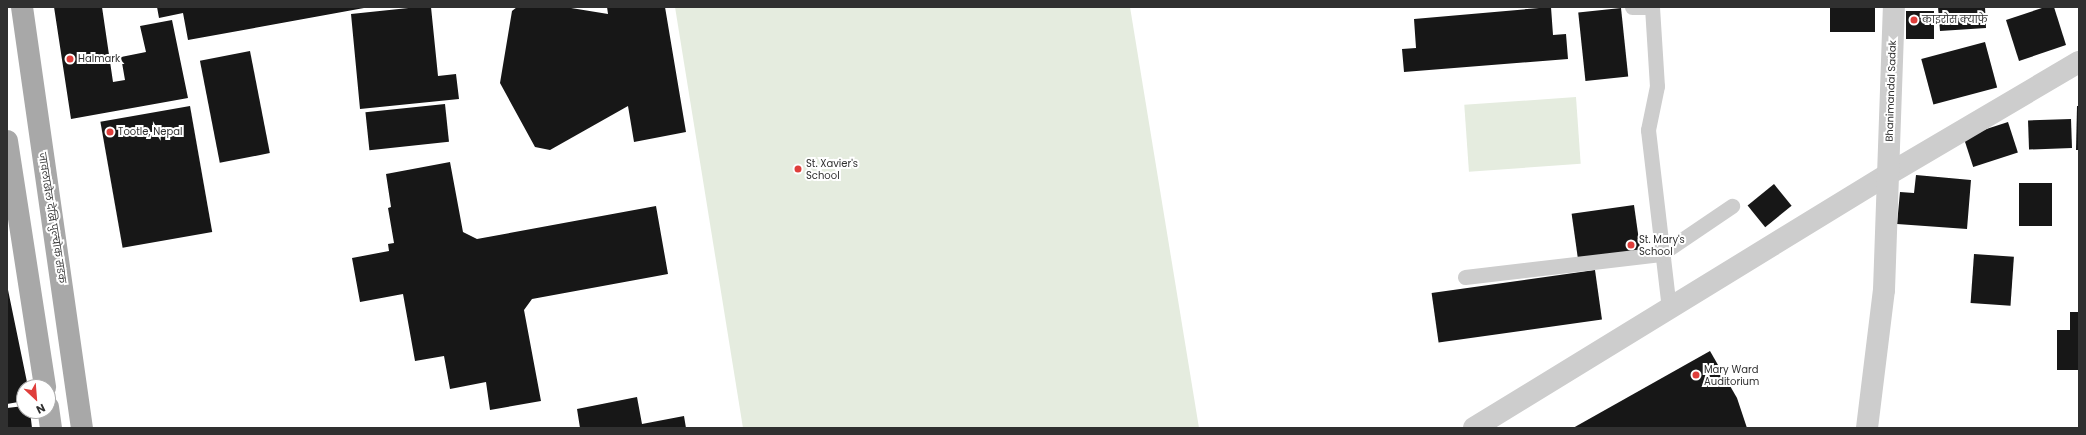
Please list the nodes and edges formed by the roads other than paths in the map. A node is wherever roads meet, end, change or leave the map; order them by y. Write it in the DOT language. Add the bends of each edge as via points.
graph roads {
  1 [pos="22,7"];
  2 [pos="1632,7"];
  3 [pos="1894,7"];
  4 [pos="2079,62"];
  5 [pos="7,141"];
  6 [pos="1887,175"];
  7 [pos="1732,206"];
  8 [pos="12,207"];
  9 [pos="1661,254"];
  10 [pos="1465,277"];
  11 [pos="1668,309"];
  12 [pos="44,379"];
  13 [pos="82,428"];
  14 [pos="1474,428"];
  15 [pos="1867,428"];
  1 -- 13 [label="main road, जावलाखेल देखि पुल्चोक सडक"];
  2 -- 9 [label="lane" via="1652,7 1657,86 1648,130"];
  3 -- 6 [label="street, Bhanimandal Sadak"];
  4 -- 6 [label="street"];
  5 -- 8 [label="main road"];
  6 -- 11 [label="street"];
  6 -- 15 [label="street, Bhanimandal Sadak" via="1884,290"];
  7 -- 9 [label="lane"];
  8 -- 12 [label="main road"];
  9 -- 10 [label="lane"];
  9 -- 11 [label="lane"];
  11 -- 14 [label="street"];
}
